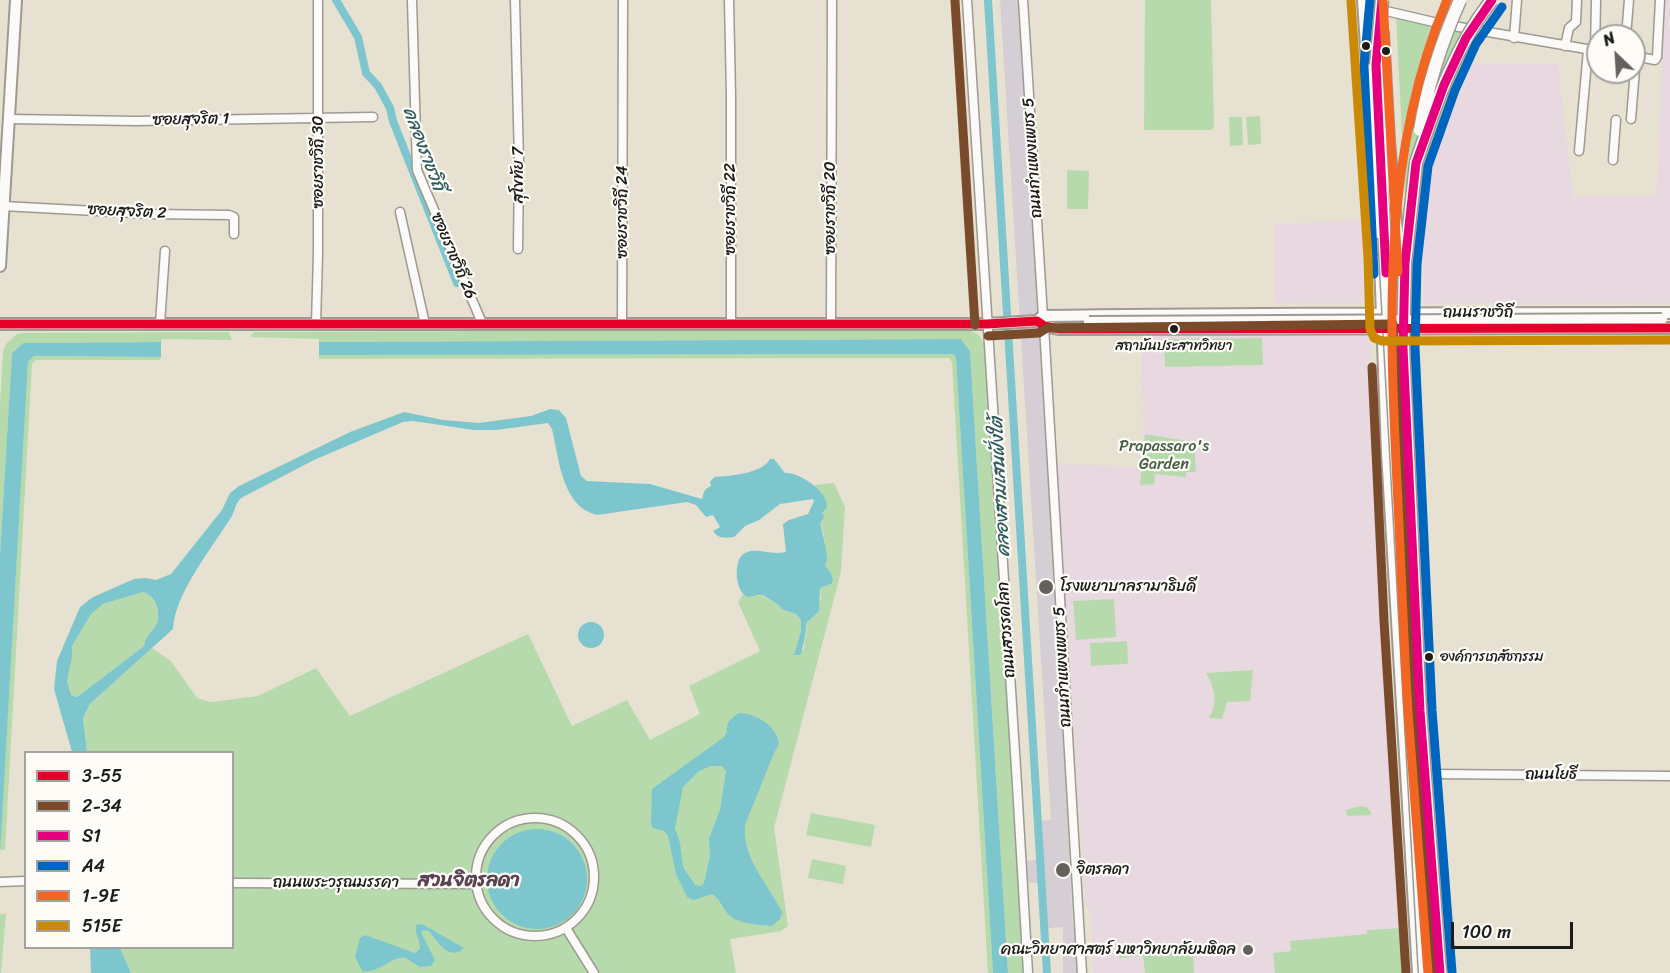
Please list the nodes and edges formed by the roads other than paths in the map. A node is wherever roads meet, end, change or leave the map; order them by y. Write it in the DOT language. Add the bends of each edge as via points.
graph roads {
  1 [pos="16,0"];
  2 [pos="318,0"];
  3 [pos="412,0"];
  4 [pos="515,0"];
  5 [pos="623,0"];
  6 [pos="729,0"];
  7 [pos="831,0"];
  8 [pos="967,0"];
  9 [pos="1023,0"];
  10 [pos="1363,0"];
  11 [pos="1371,0"];
  12 [pos="1460,0"];
  13 [pos="1492,0"];
  14 [pos="1516,0"];
  15 [pos="1577,0"];
  16 [pos="1596,0"];
  17 [pos="1629,0"];
  18 [pos="1660,0"];
  19 [pos="1381,3"];
  20 [pos="1595,24"];
  21 [pos="1627,24"];
  22 [pos="1514,38"];
  23 [pos="1565,46"];
  24 [pos="1586,49"];
  25 [pos="1646,59"];
  26 [pos="1377,65"];
  27 [pos="1589,84"];
  28 [pos="1633,84"];
  29 [pos="373,117"];
  30 [pos="9,118"];
  31 [pos="318,118"];
  32 [pos="1631,119"];
  33 [pos="1616,120"];
  34 [pos="1580,151"];
  35 [pos="1613,160"];
  36 [pos="1416,163"];
  37 [pos="3,206"];
  38 [pos="400,212"];
  39 [pos="234,234"];
  40 [pos="518,249"];
  41 [pos="165,252"];
  42 [pos="0,266"];
  43 [pos="1346,312"];
  44 [pos="1382,312"];
  45 [pos="1404,312"];
  46 [pos="1532,313"];
  47 [pos="1668,320"];
  48 [pos="1044,322"];
  49 [pos="482,323"];
  50 [pos="731,323"];
  51 [pos="831,323"];
  52 [pos="991,323"];
  53 [pos="0,324"];
  54 [pos="160,324"];
  55 [pos="316,324"];
  56 [pos="424,324"];
  57 [pos="622,324"];
  58 [pos="1534,328"];
  59 [pos="1382,329"];
  60 [pos="1404,329"];
  61 [pos="1347,330"];
  62 [pos="1412,439"];
  63 [pos="1391,522"];
  64 [pos="1421,575"];
  65 [pos="1394,576"];
  66 [pos="1432,774"];
  67 [pos="1670,776"];
  68 [pos="24,881"];
  69 [pos="0,882"];
  70 [pos="234,883"];
  71 [pos="476,884"];
  72 [pos="566,928"];
  73 [pos="594,973"];
  74 [pos="1028,973"];
  75 [pos="1082,973"];
  76 [pos="1418,973"];
  77 [pos="1425,973"];
  78 [pos="1442,973"];
  1 -- 30 [label="main road"];
  2 -- 31 [label="street, ซอยราชวิถี 30"];
  3 -- 49 [label="street, ซอยราชวิถี 26" via="417,170"];
  4 -- 40 [label="street, สุโขทัย 7"];
  5 -- 57 [label="street, ซอยราชวิถี 24"];
  6 -- 50 [label="street, ซอยราชวิถี 22"];
  7 -- 51 [label="street, ซอยราชวิถี 20"];
  8 -- 52 [label="street, ถนนสวรรคโลก"];
  9 -- 48 [label="street, ถนนกำแพงเพชร 5"];
  10 -- 44 [label="main road"];
  11 -- 26 [label="highway, bridge"];
  12 -- 36 [label="highway, bridge" via="1429,88"];
  13 -- 36 [label="highway, bridge" via="1461,47"];
  14 -- 22 [label="street"];
  15 -- 23 [label="street" via="1576,22 1569,28"];
  16 -- 20 [label="street"];
  17 -- 21 [label="street"];
  18 -- 25 [label="street" via="1658,57"];
  19 -- 22 [label="street" via="1442,24"];
  19 -- 26 [label="highway, bridge"];
  19 -- 45 [label="main road"];
  22 -- 23 [label="street"];
  23 -- 24 [label="street"];
  26 -- 77 [label="highway, bridge"];
  27 -- 34 [label="street"];
  28 -- 32 [label="street"];
  29 -- 31 [label="street, ซอยสุจริต 1"];
  30 -- 31 [label="street, ซอยสุจริต 1"];
  30 -- 37 [label="main road"];
  31 -- 55 [label="street, ซอยราชวิถี 30"];
  33 -- 35 [label="street"];
  36 -- 78 [label="highway, bridge" via="1405,263 1402,348 1420,711"];
  37 -- 39 [label="street, ซอยสุจริต 2" via="229,215 234,217"];
  37 -- 42 [label="main road"];
  38 -- 56 [label="street"];
  41 -- 54 [label="street"];
  43 -- 44 [label="main road, ถนนราชวิถี"];
  43 -- 48 [label="main road, ถนนราชวิถี"];
  43 -- 61 [label="main road" via="1352,323"];
  44 -- 45 [label="main road, ถนนราชวิถี"];
  44 -- 59 [label="main road"];
  45 -- 46 [label="main road, ถนนราชวิถี"];
  45 -- 60 [label="main road"];
  46 -- 47 [label="main road, ถนนราชวิถี"];
  46 -- 58 [label="main road"];
  47 -- 48 [label="main road, bridge"];
  47 -- 58 [label="main road, ถนนราชวิถี"];
  48 -- 52 [label="main road, ถนนราชวิถี"];
  48 -- 61 [label="main road, ถนนราชวิถี" via="1060,330"];
  48 -- 75 [label="street, ถนนกำแพงเพชร 5"];
  49 -- 56 [label="main road, ถนนราชวิถี"];
  49 -- 57 [label="main road, ถนนราชวิถี"];
  50 -- 51 [label="main road, ถนนราชวิถี"];
  50 -- 57 [label="main road, ถนนราชวิถี"];
  51 -- 52 [label="main road, ถนนราชวิถี"];
  52 -- 74 [label="street, ถนนสวรรคโลก"];
  53 -- 54 [label="main road, ถนนราชวิถี"];
  54 -- 55 [label="main road, ถนนราชวิถี"];
  55 -- 56 [label="main road, ถนนราชวิถี"];
  58 -- 60 [label="main road, ถนนราชวิถี"];
  59 -- 60 [label="main road, ถนนราชวิถี"];
  59 -- 61 [label="main road, ถนนราชวิถี"];
  59 -- 63 [label="main road"];
  60 -- 62 [label="main road"];
  62 -- 63 [label="main road"];
  62 -- 64 [label="main road"];
  63 -- 65 [label="main road"];
  64 -- 65 [label="main road"];
  64 -- 66 [label="main road"];
  65 -- 76 [label="main road"];
  66 -- 67 [label="street, ถนนโยธี"];
  66 -- 78 [label="main road"];
  68 -- 69 [label="street"];
  70 -- 71 [label="street, ถนนพระวรุณมรรคา"];
  71 -- 72 [label="street" via="484,907 506,929 536,936"];
  71 -- 72 [label="street" via="476,868 483,849 504,826 523,819 554,820 572,830 586,846 594,865 591,896 581,914"];
  72 -- 73 [label="street"];
}
